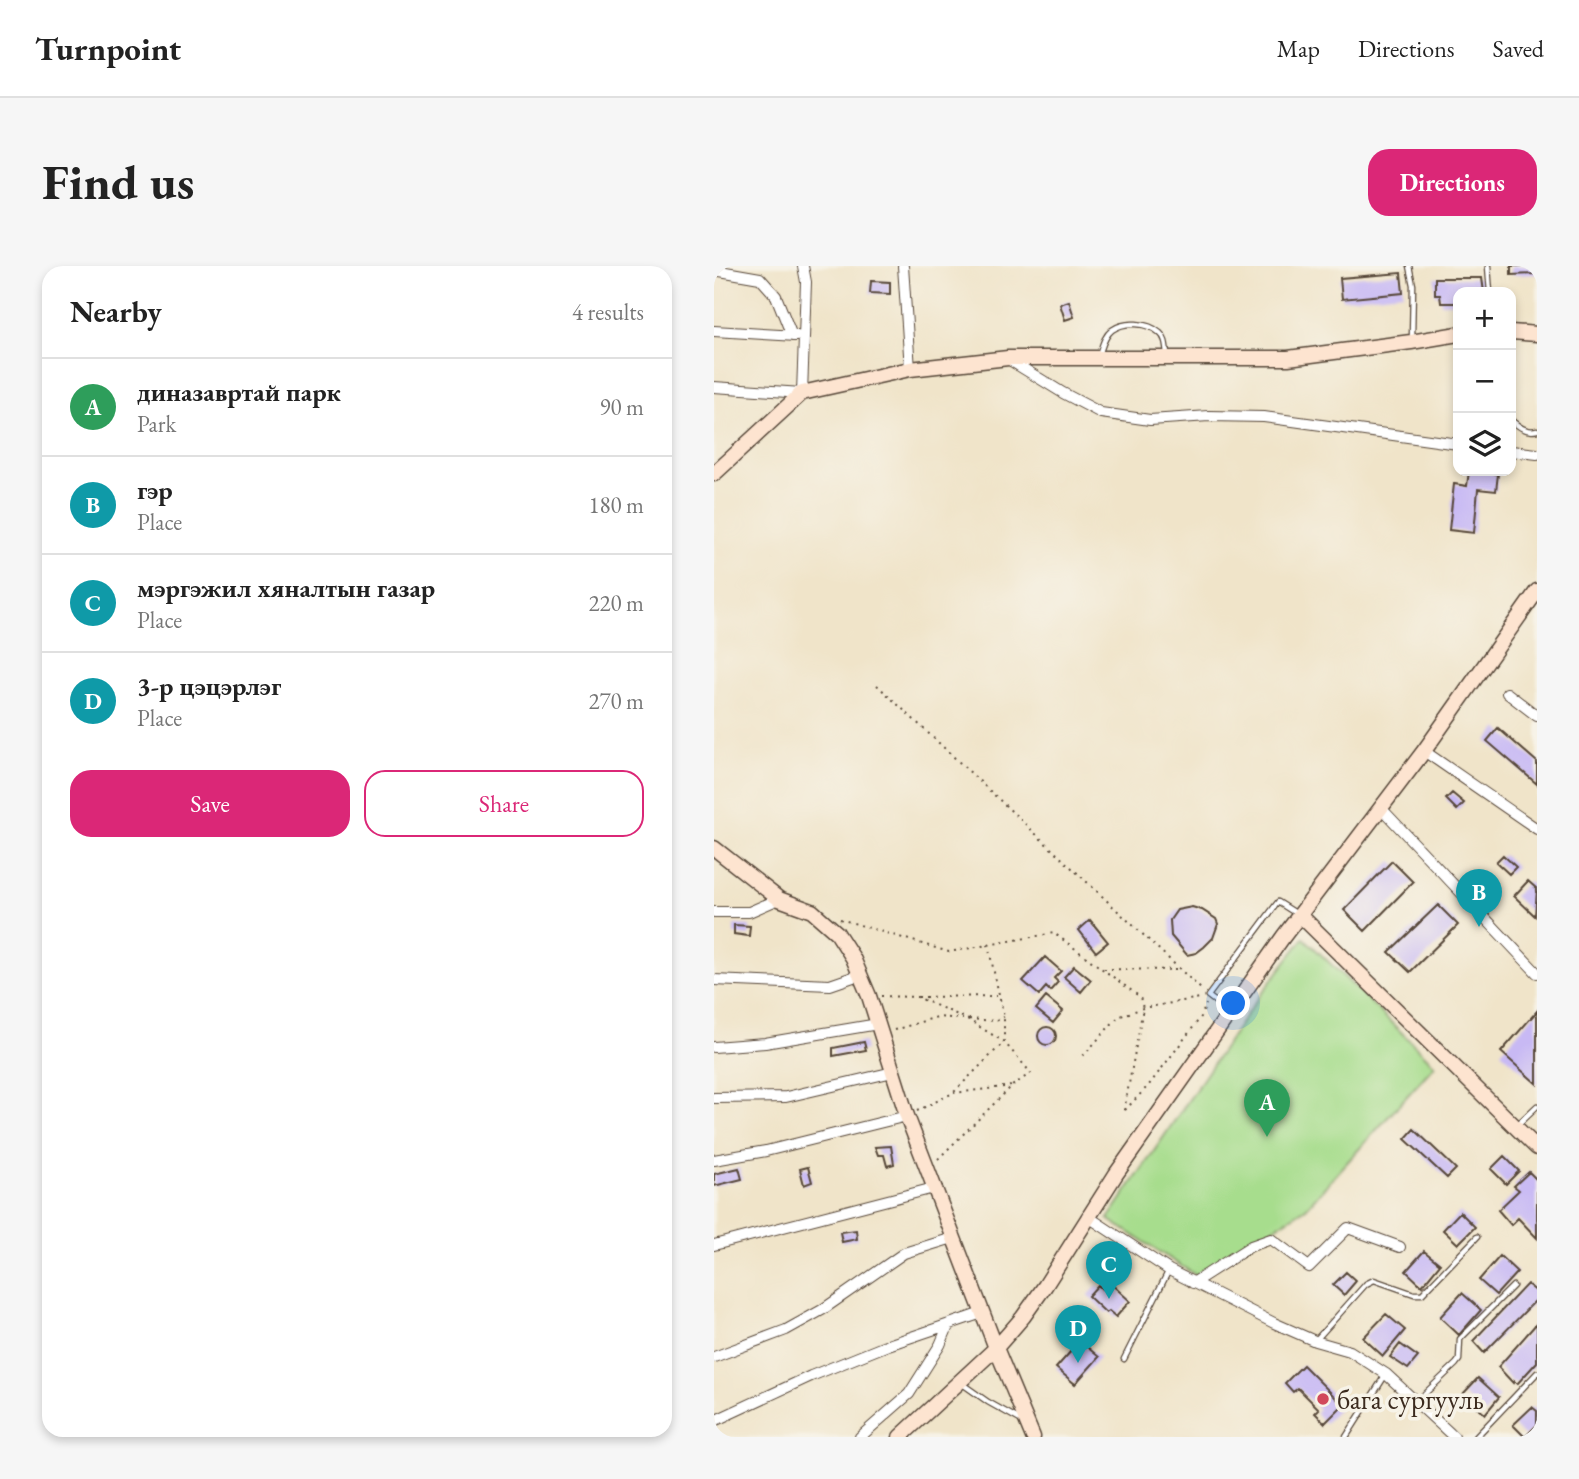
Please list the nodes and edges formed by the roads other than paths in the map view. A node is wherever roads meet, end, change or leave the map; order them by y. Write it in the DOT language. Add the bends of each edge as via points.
graph roads {
  1 [pos="757,266"];
  2 [pos="803,266"];
  3 [pos="903,266"];
  4 [pos="1409,266"];
  5 [pos="1488,266"];
  6 [pos="714,270"];
  7 [pos="760,278"];
  8 [pos="1490,287"];
  9 [pos="714,331"];
  10 [pos="1516,332"];
  11 [pos="1537,334"];
  12 [pos="1453,335"];
  13 [pos="792,336"];
  14 [pos="803,336"];
  15 [pos="1411,342"];
  16 [pos="1099,357"];
  17 [pos="1008,358"];
  18 [pos="1168,358"];
  19 [pos="910,369"];
  20 [pos="714,387"];
  21 [pos="802,393"];
  22 [pos="1516,424"];
  23 [pos="1537,430"];
  24 [pos="1453,443"];
  25 [pos="1516,452"];
  26 [pos="1537,454"];
  27 [pos="714,474"];
  28 [pos="1537,591"];
  29 [pos="1507,693"];
  30 [pos="1537,716"];
  31 [pos="1424,751"];
  32 [pos="1381,808"];
  33 [pos="1537,829"];
  34 [pos="717,854"];
  35 [pos="779,899"];
  36 [pos="714,912"];
  37 [pos="1300,915"];
  38 [pos="1537,973"];
  39 [pos="859,975"];
  40 [pos="714,980"];
  41 [pos="1230,1012"];
  42 [pos="879,1029"];
  43 [pos="714,1047"];
  44 [pos="893,1072"];
  45 [pos="714,1098"];
  46 [pos="1537,1106"];
  47 [pos="907,1116"];
  48 [pos="1515,1127"];
  49 [pos="1537,1148"];
  50 [pos="714,1160"];
  51 [pos="934,1188"];
  52 [pos="1087,1216"];
  53 [pos="1476,1237"];
  54 [pos="953,1238"];
  55 [pos="714,1245"];
  56 [pos="1400,1247"];
  57 [pos="1169,1270"];
  58 [pos="1193,1283"];
  59 [pos="1513,1286"];
  60 [pos="982,1312"];
  61 [pos="949,1324"];
  62 [pos="1315,1341"];
  63 [pos="996,1348"];
  64 [pos="714,1357"];
  65 [pos="1124,1359"];
  66 [pos="1537,1373"];
  67 [pos="1386,1374"];
  68 [pos="961,1383"];
  69 [pos="1416,1401"];
  70 [pos="714,1421"];
  71 [pos="1030,1430"];
  72 [pos="860,1437"];
  73 [pos="900,1437"];
  74 [pos="1346,1437"];
  75 [pos="1454,1437"];
  76 [pos="1476,1437"];
  1 -- 7 [label="street"];
  2 -- 14 [label="street"];
  3 -- 19 [label="street"];
  4 -- 15 [label="lane"];
  5 -- 8 [label="lane"];
  6 -- 7 [label="street"];
  7 -- 13 [label="street" via="776,296"];
  9 -- 13 [label="street"];
  10 -- 11 [label="street"];
  12 -- 15 [label="street"];
  13 -- 14 [label="street"];
  14 -- 21 [label="street"];
  15 -- 18 [label="street" via="1288,358"];
  16 -- 17 [label="street"];
  16 -- 18 [label="street"];
  16 -- 18 [label="lane" via="1110,331 1124,324 1159,332"];
  17 -- 19 [label="street"];
  17 -- 24 [label="street" via="1101,413 1150,420 1264,418"];
  19 -- 21 [label="street"];
  20 -- 21 [label="street"];
  21 -- 27 [label="street"];
  22 -- 23 [label="lane"];
  25 -- 26 [label="street"];
  28 -- 31 [label="street"];
  29 -- 30 [label="street"];
  31 -- 32 [label="street"];
  31 -- 33 [label="street"];
  32 -- 37 [label="street"];
  32 -- 38 [label="street"];
  34 -- 35 [label="street"];
  35 -- 36 [label="street" via="749,912"];
  35 -- 39 [label="street" via="812,911 837,933"];
  37 -- 41 [label="street"];
  37 -- 41 [label="lane" via="1278,902 1208,996"];
  37 -- 48 [label="street"];
  39 -- 40 [label="street" via="830,985"];
  39 -- 42 [label="street"];
  41 -- 52 [label="street"];
  42 -- 43 [label="street"];
  42 -- 44 [label="street"];
  44 -- 45 [label="street" via="786,1097"];
  44 -- 47 [label="street"];
  46 -- 48 [label="lane"];
  47 -- 50 [label="street"];
  47 -- 51 [label="street"];
  48 -- 49 [label="street"];
  51 -- 54 [label="street"];
  51 -- 55 [label="street"];
  52 -- 57 [label="street"];
  52 -- 63 [label="street" via="1045,1286"];
  53 -- 62 [label="lane" via="1422,1294 1374,1280 1366,1284"];
  54 -- 60 [label="street"];
  54 -- 64 [label="street" via="904,1253 786,1330"];
  56 -- 58 [label="street" via="1348,1228 1309,1267 1271,1239 1251,1246"];
  57 -- 58 [label="street"];
  57 -- 65 [label="lane"];
  58 -- 62 [label="street"];
  59 -- 69 [label="lane" via="1460,1339 1456,1364"];
  60 -- 61 [label="street"];
  60 -- 63 [label="street"];
  61 -- 70 [label="street" via="811,1376"];
  61 -- 72 [label="street" via="909,1394"];
  62 -- 67 [label="street" via="1350,1352"];
  63 -- 68 [label="street"];
  63 -- 71 [label="street"];
  66 -- 76 [label="lane"];
  67 -- 69 [label="street"];
  67 -- 74 [label="lane"];
  68 -- 71 [label="lane"];
  68 -- 73 [label="street"];
  69 -- 75 [label="street"];
}
